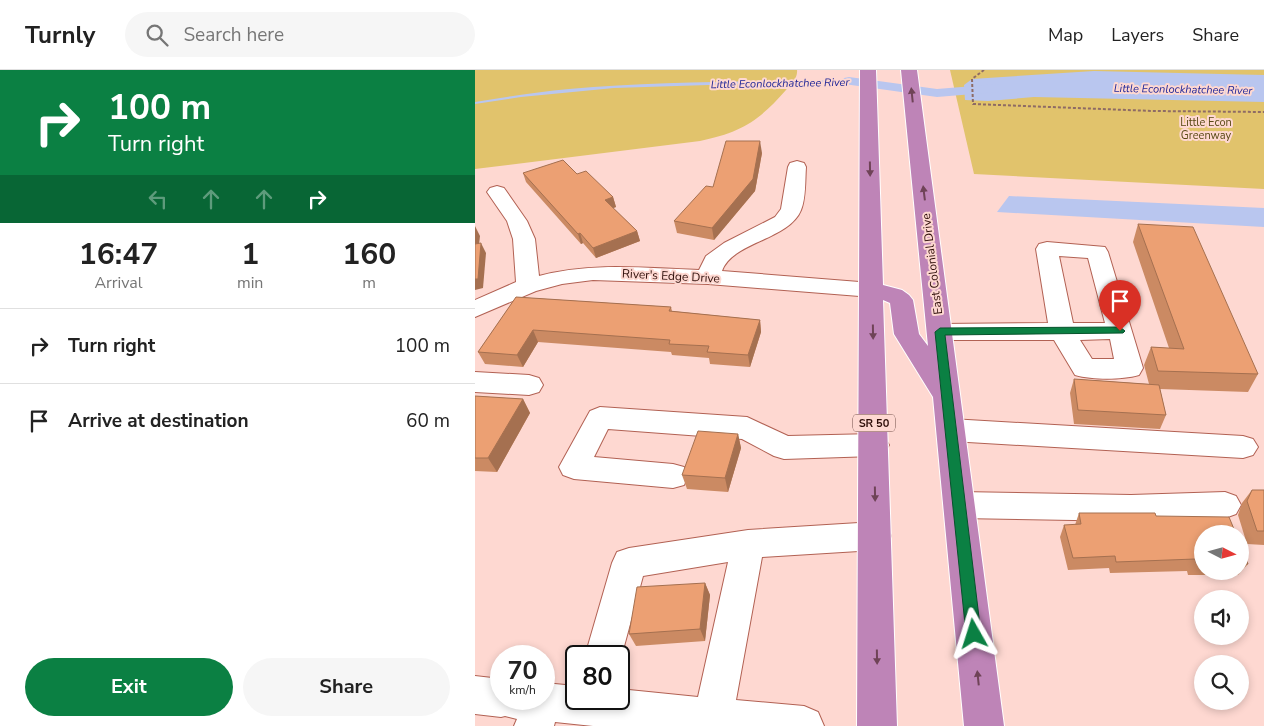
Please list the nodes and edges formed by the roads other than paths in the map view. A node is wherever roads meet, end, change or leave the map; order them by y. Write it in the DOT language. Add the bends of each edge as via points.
graph roads {
  1 [pos="868,70"];
  2 [pos="909,70"];
  3 [pos="797,167"];
  4 [pos="497,192"];
  5 [pos="709,277"];
  6 [pos="528,286"];
  7 [pos="872,290"];
  8 [pos="475,309"];
  9 [pos="1062,331"];
  10 [pos="1120,331"];
  11 [pos="940,332"];
  12 [pos="475,382"];
  13 [pos="529,385"];
  14 [pos="949,414"];
  15 [pos="874,445"];
  16 [pos="1243,447"];
  17 [pos="673,476"];
  18 [pos="960,506"];
  19 [pos="1225,506"];
  20 [pos="875,536"];
  21 [pos="748,544"];
  22 [pos="607,645"];
  23 [pos="475,695"];
  24 [pos="490,697"];
  25 [pos="630,709"];
  26 [pos="712,722"];
  27 [pos="804,726"];
  28 [pos="877,726"];
  29 [pos="984,726"];
  1 -- 7 [label="highway, SR 50, one-way"];
  11 -- 2 [label="highway, East Colonial Drive, one-way"];
  3 -- 5 [label="street" via="791,210 782,221 714,261"];
  4 -- 6 [label="street" via="517,221 524,239"];
  5 -- 6 [label="street, River's Edge Drive" via="593,273"];
  5 -- 7 [label="street, River's Edge Drive"];
  6 -- 8 [label="street, River's Edge Drive"];
  7 -- 14 [label="highway" via="901,300 907,334"];
  7 -- 15 [label="highway, SR 50, one-way"];
  9 -- 10 [label="street"];
  9 -- 10 [label="street" via="1084,368 1130,368"];
  9 -- 10 [label="street" via="1047,249 1097,252"];
  9 -- 11 [label="street"];
  11 -- 14 [label="highway, East Colonial Drive"];
  12 -- 13 [label="street"];
  14 -- 16 [label="street"];
  14 -- 18 [label="highway, East Colonial Drive"];
  15 -- 17 [label="street" via="784,448 747,428 600,418 574,467"];
  15 -- 20 [label="highway, SR 50, one-way"];
  18 -- 19 [label="street"];
  29 -- 18 [label="highway, East Colonial Drive, one-way"];
  20 -- 21 [label="street"];
  20 -- 28 [label="highway, SR 50, one-way"];
  21 -- 22 [label="street" via="629,563"];
  21 -- 26 [label="street"];
  23 -- 24 [label="street"];
  25 -- 26 [label="street"];
  26 -- 27 [label="street"];
}
